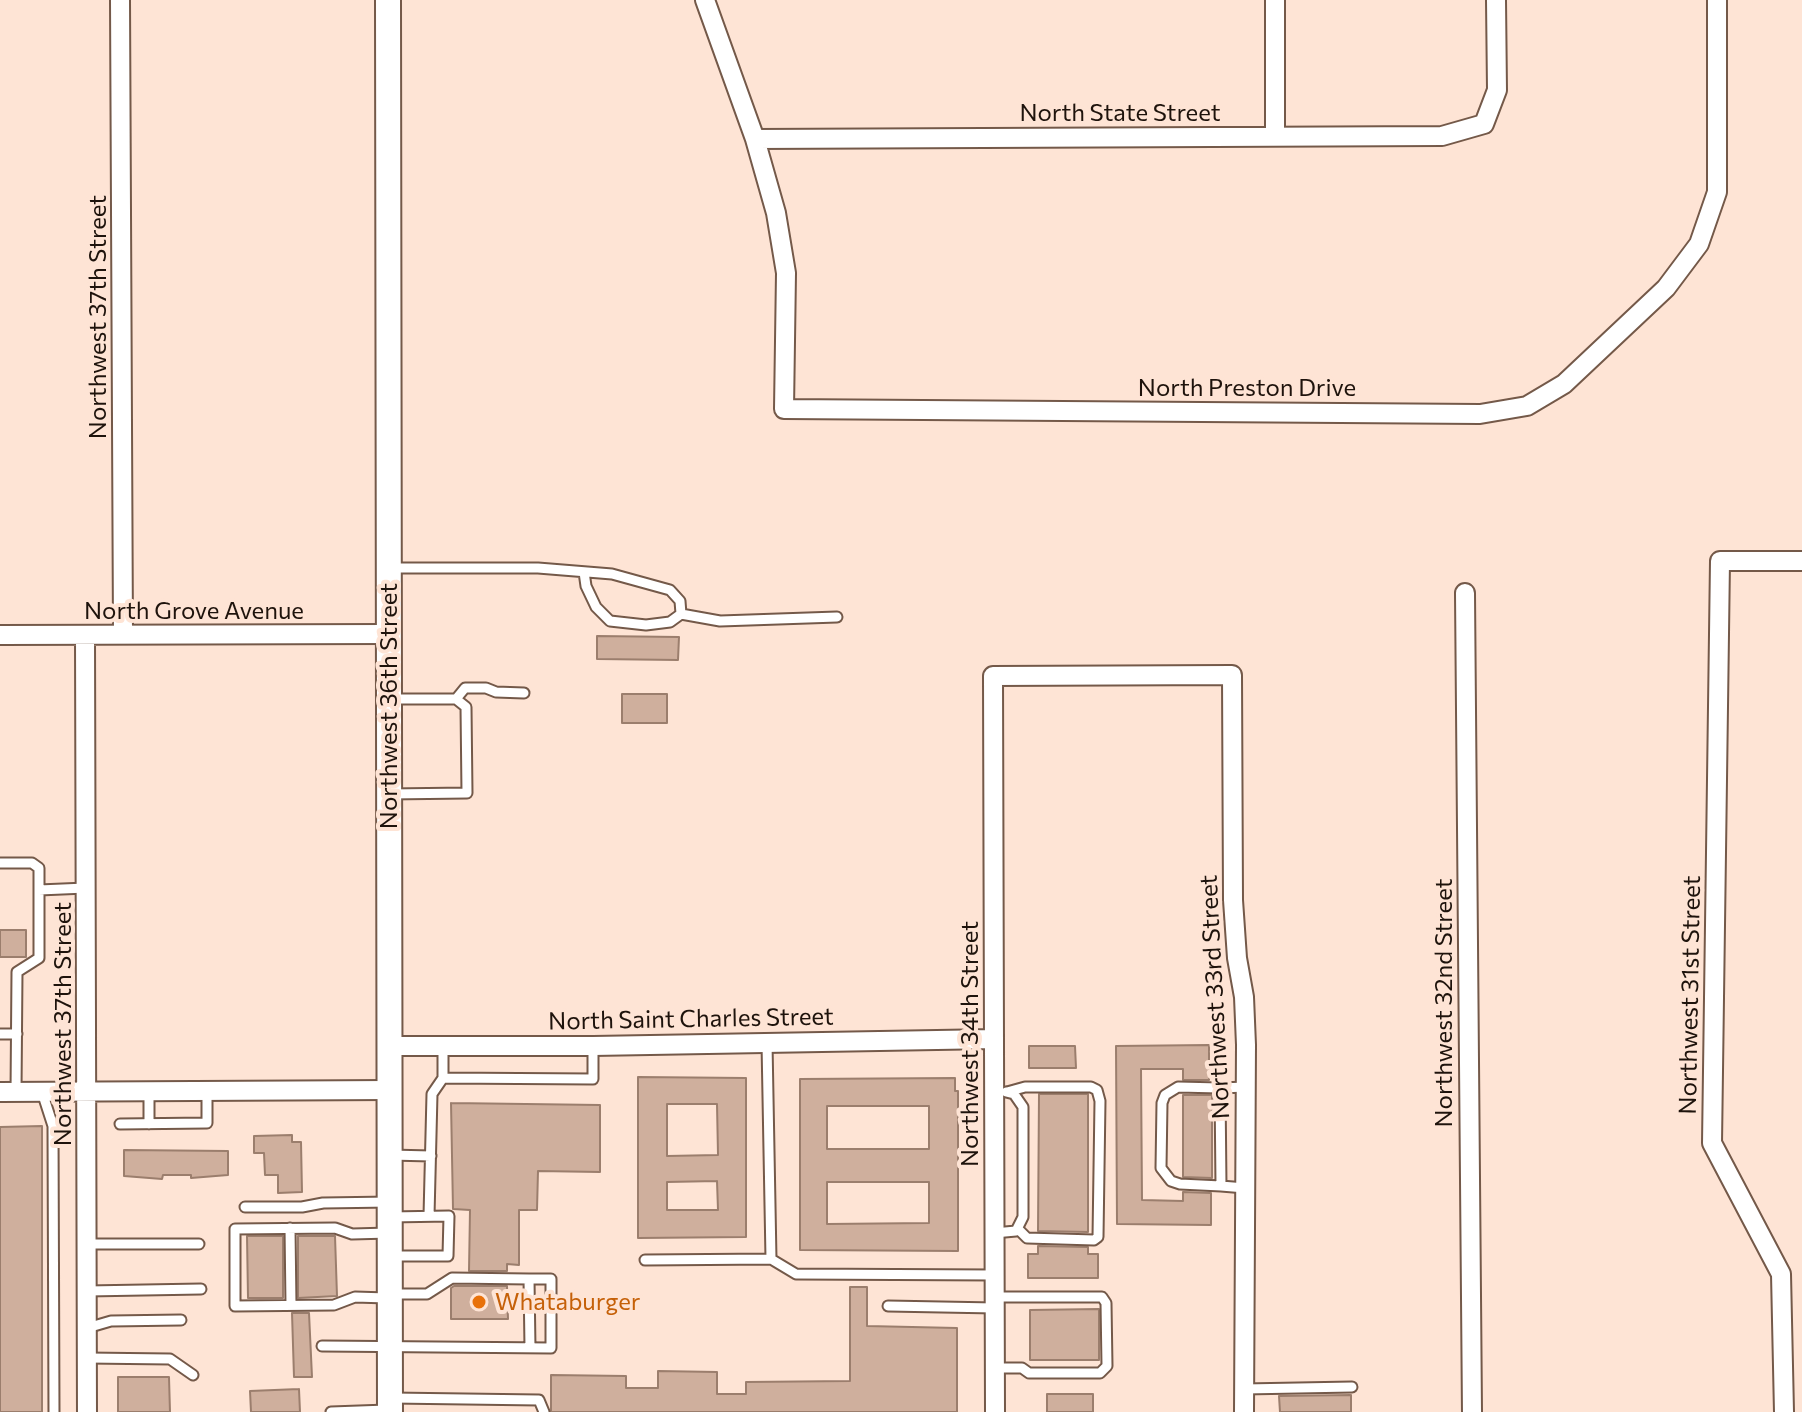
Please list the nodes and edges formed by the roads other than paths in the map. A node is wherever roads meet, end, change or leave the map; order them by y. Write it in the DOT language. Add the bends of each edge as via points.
graph roads {
  1 [pos="120,0"];
  2 [pos="388,0"];
  3 [pos="705,0"];
  4 [pos="1275,0"];
  5 [pos="1496,0"];
  6 [pos="1717,0"];
  7 [pos="1275,136"];
  8 [pos="755,139"];
  9 [pos="1802,561"];
  10 [pos="389,568"];
  11 [pos="584,572"];
  12 [pos="1465,593"];
  13 [pos="681,614"];
  14 [pos="837,617"];
  15 [pos="123,634"];
  16 [pos="389,634"];
  17 [pos="0,635"];
  18 [pos="85,636"];
  19 [pos="993,676"];
  20 [pos="524,693"];
  21 [pos="389,699"];
  22 [pos="456,699"];
  23 [pos="389,794"];
  24 [pos="0,863"];
  25 [pos="86,888"];
  26 [pos="39,890"];
  27 [pos="0,1034"];
  28 [pos="17,1034"];
  29 [pos="994,1039"];
  30 [pos="767,1043"];
  31 [pos="390,1046"];
  32 [pos="443,1046"];
  33 [pos="593,1046"];
  34 [pos="443,1078"];
  35 [pos="1246,1087"];
  36 [pos="1220,1088"];
  37 [pos="390,1090"];
  38 [pos="207,1091"];
  39 [pos="1000,1091"];
  40 [pos="8,1092"];
  41 [pos="42,1092"];
  42 [pos="88,1092"];
  43 [pos="149,1092"];
  44 [pos="120,1124"];
  45 [pos="149,1124"];
  46 [pos="390,1155"];
  47 [pos="431,1156"];
  48 [pos="1221,1186"];
  49 [pos="1245,1188"];
  50 [pos="245,1207"];
  51 [pos="429,1216"];
  52 [pos="390,1227"];
  53 [pos="290,1228"];
  54 [pos="1018,1229"];
  55 [pos="994,1233"];
  56 [pos="87,1244"];
  57 [pos="199,1244"];
  58 [pos="771,1259"];
  59 [pos="645,1260"];
  60 [pos="994,1275"];
  61 [pos="529,1279"];
  62 [pos="201,1289"];
  63 [pos="87,1291"];
  64 [pos="390,1296"];
  65 [pos="994,1303"];
  66 [pos="291,1305"];
  67 [pos="888,1306"];
  68 [pos="181,1320"];
  69 [pos="87,1328"];
  70 [pos="322,1346"];
  71 [pos="390,1347"];
  72 [pos="530,1348"];
  73 [pos="87,1358"];
  74 [pos="995,1368"];
  75 [pos="193,1375"];
  76 [pos="1352,1387"];
  77 [pos="1244,1389"];
  78 [pos="390,1407"];
  79 [pos="54,1412"];
  80 [pos="87,1412"];
  81 [pos="331,1412"];
  82 [pos="544,1412"];
  83 [pos="995,1412"];
  84 [pos="1244,1412"];
  85 [pos="1472,1412"];
  86 [pos="1784,1412"];
  1 -- 15 [label="street, Northwest 37th Street"];
  2 -- 10 [label="main road, Northwest 36th Street"];
  3 -- 8 [label="street"];
  4 -- 7 [label="street"];
  5 -- 7 [label="street, North State Street" via="1497,90 1484,124 1442,136"];
  6 -- 8 [label="street, North Preston Drive" via="1717,192 1699,244 1666,288 1564,384 1527,406 1480,414 784,409 786,273"];
  7 -- 8 [label="street, North State Street"];
  9 -- 86 [label="street, Northwest 31st Street" via="1720,561 1712,1143 1781,1274"];
  10 -- 11 [label="lane"];
  10 -- 16 [label="main road, Northwest 36th Street"];
  11 -- 13 [label="lane" via="670,590 680,601"];
  11 -- 13 [label="lane" via="596,607 610,621 646,625 670,622"];
  12 -- 85 [label="street, Northwest 32nd Street"];
  13 -- 14 [label="lane" via="720,621"];
  15 -- 16 [label="street, North Grove Avenue"];
  15 -- 18 [label="street, North Grove Avenue"];
  16 -- 21 [label="main road, Northwest 36th Street"];
  17 -- 18 [label="street, North Grove Avenue"];
  18 -- 25 [label="street, Northwest 37th Street"];
  19 -- 29 [label="street, Northwest 34th Street"];
  19 -- 35 [label="street, Northwest 33rd Street" via="1232,675 1233,900 1244,997"];
  20 -- 22 [label="lane" via="465,688"];
  21 -- 22 [label="lane"];
  21 -- 23 [label="main road, Northwest 36th Street"];
  22 -- 23 [label="lane" via="466,707 467,793"];
  23 -- 31 [label="main road, Northwest 36th Street"];
  24 -- 26 [label="lane" via="32,863 39,868"];
  25 -- 26 [label="lane"];
  25 -- 42 [label="street, Northwest 37th Street"];
  26 -- 28 [label="lane" via="39,958 17,972"];
  27 -- 28 [label="lane"];
  28 -- 40 [label="lane"];
  29 -- 30 [label="street, North Saint Charles Street"];
  29 -- 39 [label="street, Northwest 34th Street"];
  30 -- 33 [label="street, North Saint Charles Street"];
  30 -- 58 [label="lane"];
  31 -- 32 [label="street, North Saint Charles Street"];
  31 -- 37 [label="main road, Northwest 36th Street"];
  32 -- 33 [label="street, North Saint Charles Street"];
  32 -- 34 [label="lane"];
  33 -- 34 [label="lane" via="593,1079"];
  34 -- 47 [label="lane" via="432,1094"];
  35 -- 36 [label="lane"];
  35 -- 49 [label="street, Northwest 33rd Street"];
  36 -- 48 [label="lane"];
  36 -- 48 [label="lane" via="1178,1087 1165,1095 1161,1168 1180,1184"];
  37 -- 38 [label="street"];
  37 -- 46 [label="main road, Northwest 36th Street"];
  38 -- 43 [label="street"];
  38 -- 45 [label="lane" via="207,1123"];
  39 -- 54 [label="lane" via="1014,1094 1023,1107 1023,1217"];
  39 -- 54 [label="lane" via="1091,1087 1100,1101 1098,1237 1027,1238"];
  39 -- 55 [label="street, Northwest 34th Street"];
  40 -- 41 [label="street"];
  41 -- 42 [label="street"];
  41 -- 79 [label="lane" via="53,1126"];
  42 -- 43 [label="street"];
  42 -- 56 [label="street, Northwest 37th Street"];
  43 -- 45 [label="lane"];
  44 -- 45 [label="lane"];
  46 -- 47 [label="lane"];
  46 -- 52 [label="main road, Northwest 36th Street"];
  47 -- 51 [label="lane"];
  48 -- 49 [label="lane"];
  49 -- 77 [label="street, Northwest 33rd Street"];
  50 -- 52 [label="lane" via="323,1203"];
  51 -- 52 [label="lane"];
  51 -- 52 [label="lane" via="449,1216 448,1256"];
  52 -- 53 [label="lane" via="352,1234 335,1228"];
  52 -- 64 [label="main road, Northwest 36th Street"];
  53 -- 66 [label="lane"];
  53 -- 66 [label="lane" via="235,1229 235,1306"];
  54 -- 55 [label="lane"];
  55 -- 60 [label="street, Northwest 34th Street"];
  56 -- 57 [label="lane"];
  56 -- 63 [label="street, Northwest 37th Street"];
  58 -- 59 [label="lane"];
  58 -- 60 [label="lane" via="796,1274"];
  60 -- 65 [label="street, Northwest 34th Street"];
  61 -- 64 [label="lane" via="452,1278 427,1294"];
  61 -- 72 [label="lane"];
  61 -- 72 [label="lane" via="551,1279 551,1348"];
  62 -- 63 [label="lane"];
  63 -- 69 [label="street, Northwest 37th Street"];
  64 -- 66 [label="lane"];
  64 -- 71 [label="main road, Northwest 36th Street"];
  65 -- 67 [label="lane"];
  65 -- 74 [label="street, Northwest 34th Street"];
  65 -- 74 [label="lane" via="1102,1297 1107,1350 1107,1366 1100,1373"];
  68 -- 69 [label="lane" via="111,1321"];
  69 -- 73 [label="street, Northwest 37th Street"];
  70 -- 71 [label="lane"];
  71 -- 72 [label="lane"];
  71 -- 78 [label="main road, Northwest 36th Street"];
  73 -- 75 [label="lane" via="170,1359"];
  73 -- 80 [label="street, Northwest 37th Street"];
  74 -- 83 [label="street, Northwest 34th Street"];
  76 -- 77 [label="lane"];
  77 -- 84 [label="street, Northwest 33rd Street"];
  78 -- 81 [label="lane"];
  78 -- 82 [label="lane" via="539,1400"];
}
